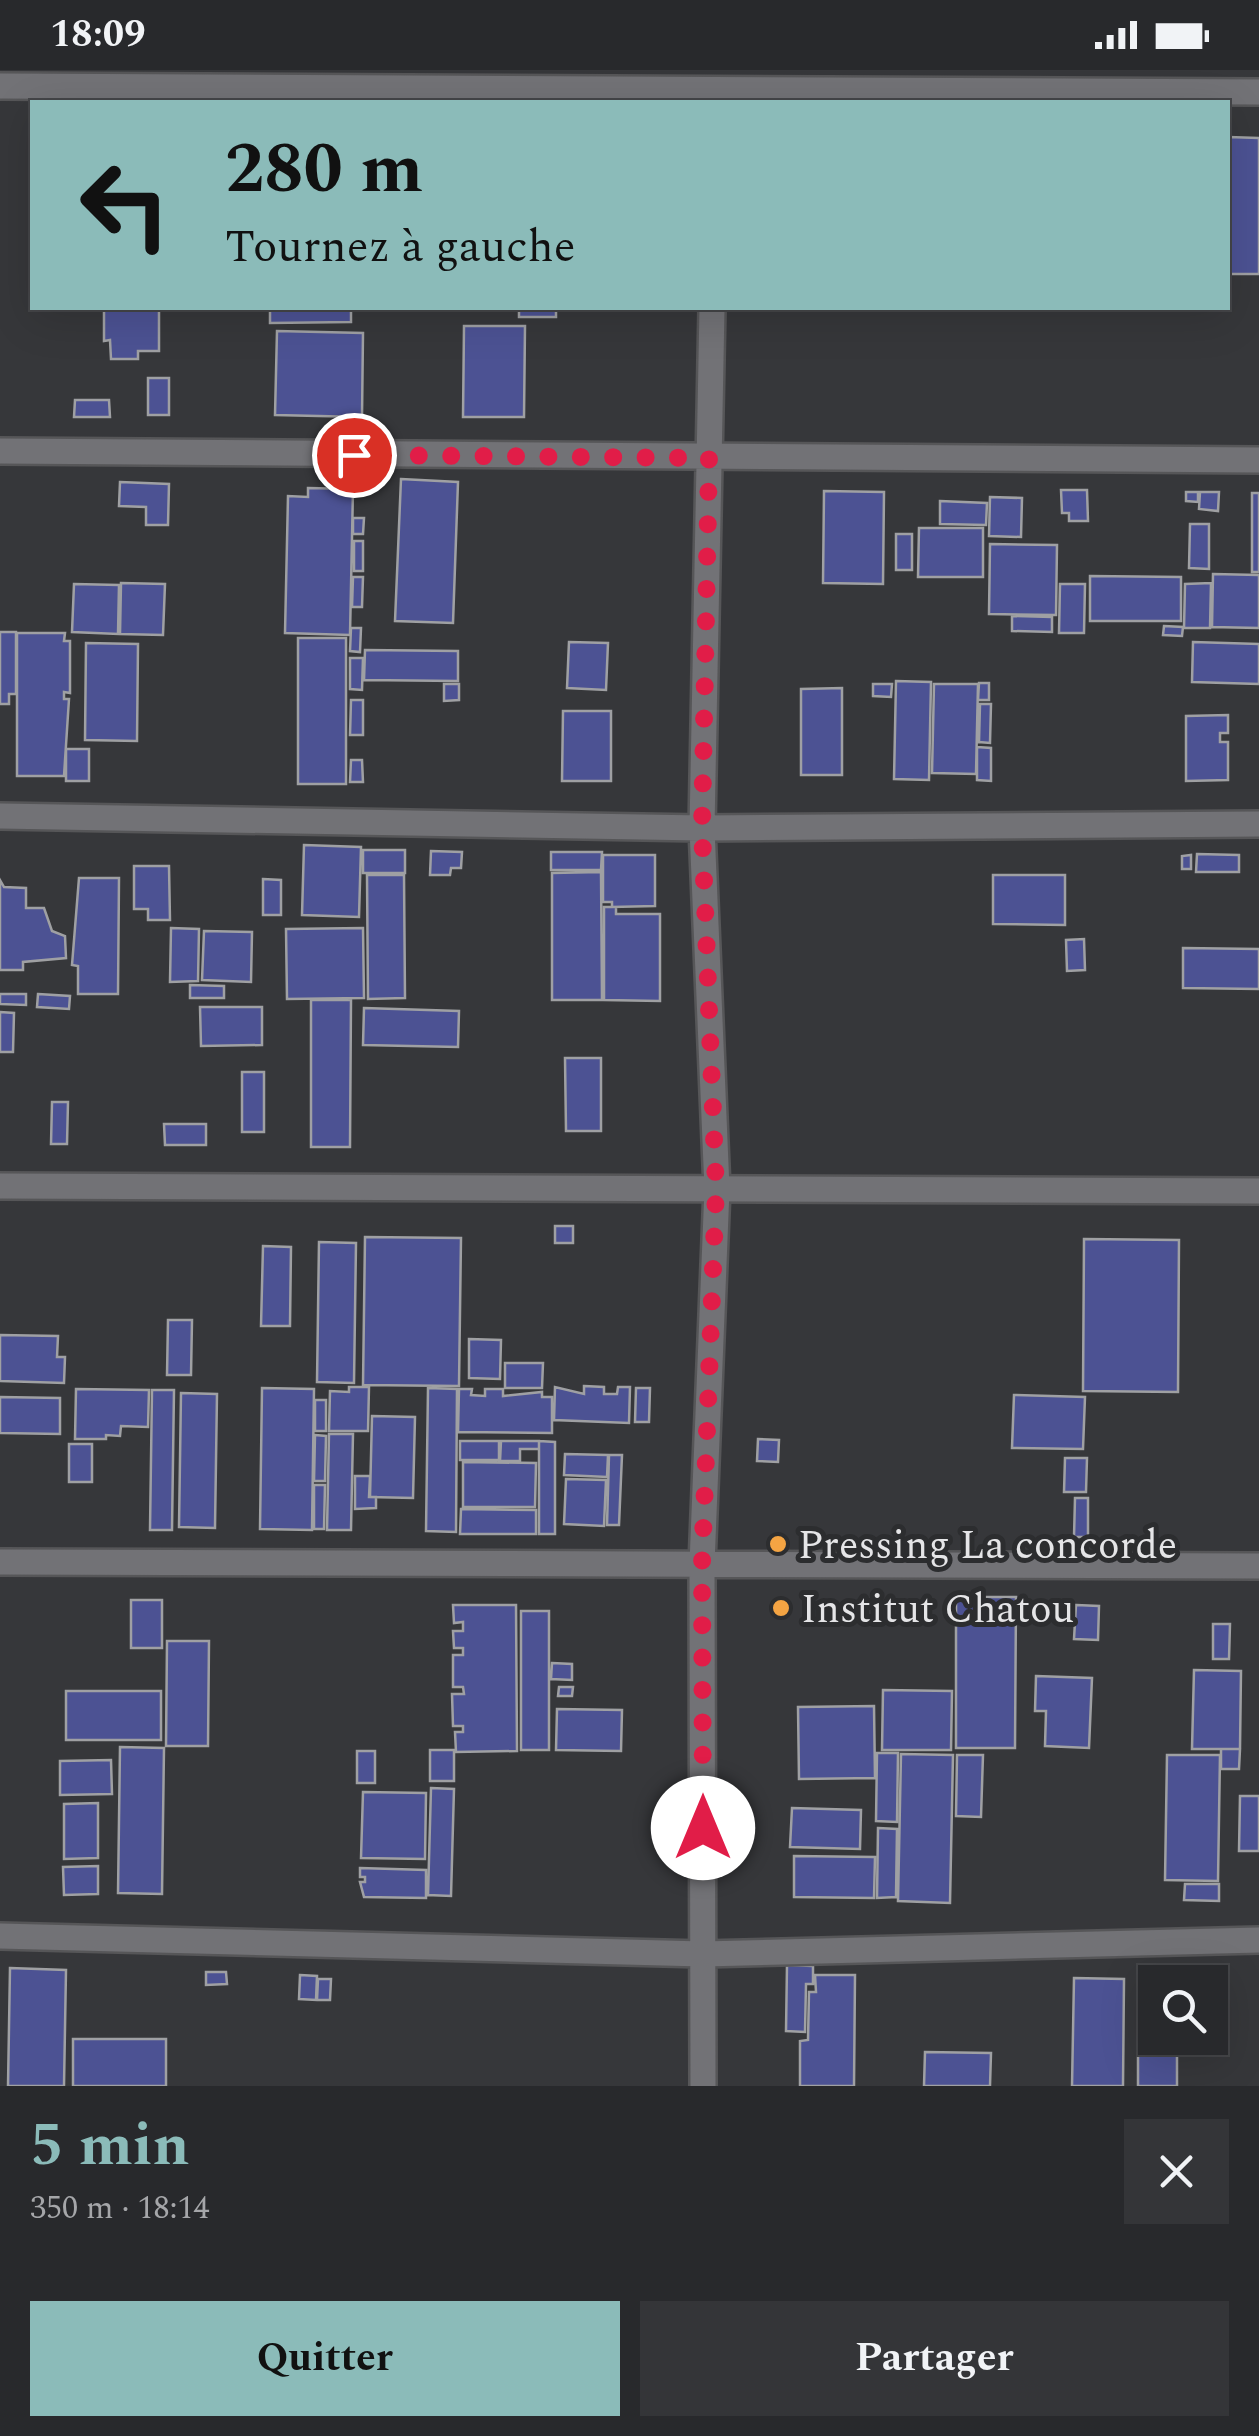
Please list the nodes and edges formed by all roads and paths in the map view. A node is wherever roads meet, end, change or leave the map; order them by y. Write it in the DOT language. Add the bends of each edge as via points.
graph roads {
  1 [pos="0,86"];
  2 [pos="715,87"];
  3 [pos="1259,92"];
  4 [pos="712,310"];
  5 [pos="0,452"];
  6 [pos="709,458"];
  7 [pos="1259,460"];
  8 [pos="0,816"];
  9 [pos="1259,824"];
  10 [pos="702,828"];
  11 [pos="0,1186"];
  12 [pos="716,1189"];
  13 [pos="1259,1191"];
  14 [pos="0,1562"];
  15 [pos="702,1564"];
  16 [pos="1259,1566"];
  17 [pos="0,1936"];
  18 [pos="1259,1940"];
  19 [pos="703,1954"];
  20 [pos="703,2086"];
  1 -- 2 [label="street"];
  2 -- 3 [label="street"];
  4 -- 6 [label="street"];
  5 -- 6 [label="street"];
  6 -- 7 [label="street"];
  6 -- 10 [label="street"];
  8 -- 10 [label="street"];
  9 -- 10 [label="street"];
  10 -- 12 [label="street"];
  11 -- 12 [label="street"];
  12 -- 13 [label="street"];
  12 -- 15 [label="street"];
  14 -- 15 [label="street"];
  15 -- 16 [label="street"];
  15 -- 19 [label="street"];
  17 -- 19 [label="street"];
  18 -- 19 [label="street"];
  19 -- 20 [label="street"];
}
